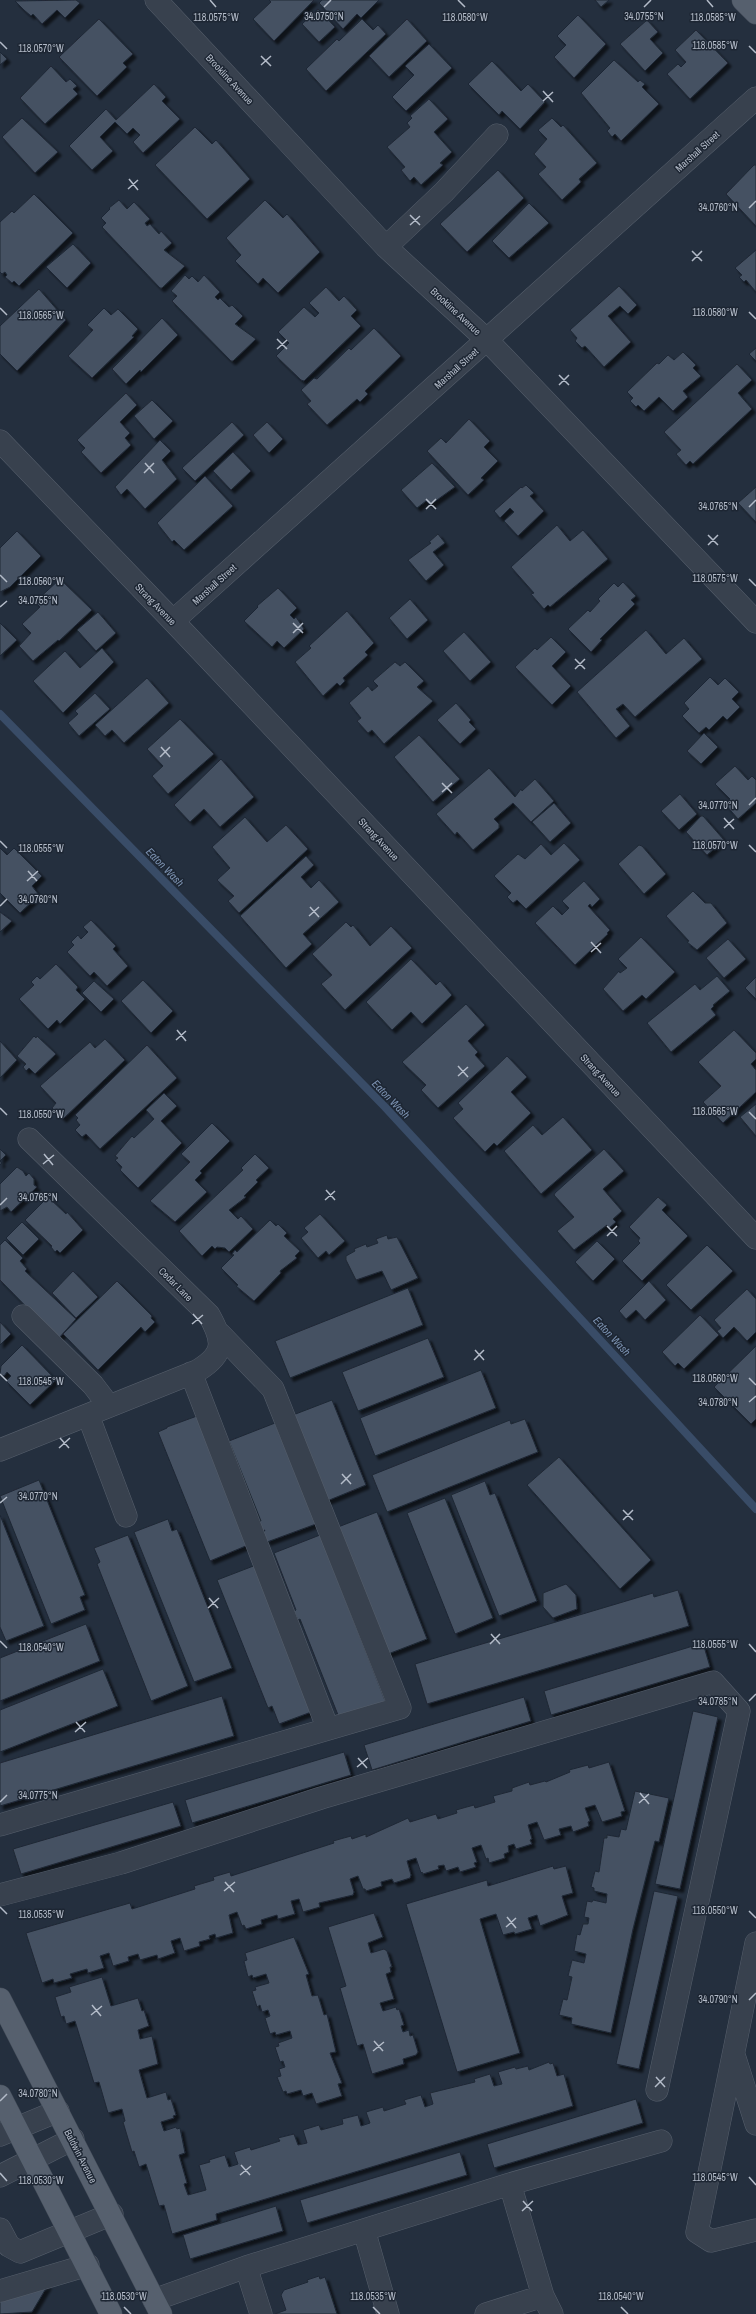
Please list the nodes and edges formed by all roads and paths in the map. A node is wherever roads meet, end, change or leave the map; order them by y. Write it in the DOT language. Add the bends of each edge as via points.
graph roads {
  1 [pos="156,0"];
  2 [pos="744,0"];
  3 [pos="756,13"];
  4 [pos="756,98"];
  5 [pos="497,135"];
  6 [pos="386,247"];
  7 [pos="486,340"];
  8 [pos="0,441"];
  9 [pos="173,621"];
  10 [pos="756,622"];
  11 [pos="29,1139"];
  12 [pos="756,1238"];
  13 [pos="23,1316"];
  14 [pos="220,1334"];
  15 [pos="191,1373"];
  16 [pos="109,1406"];
  17 [pos="88,1415"];
  18 [pos="0,1450"];
  19 [pos="126,1516"];
  20 [pos="328,1729"];
  21 [pos="0,1825"];
  22 [pos="0,1895"];
  23 [pos="756,1943"];
  24 [pos="0,1999"];
  25 [pos="733,2053"];
  26 [pos="657,2090"];
  27 [pos="0,2096"];
  28 [pos="58,2111"];
  29 [pos="756,2124"];
  30 [pos="8,2132"];
  31 [pos="73,2139"];
  32 [pos="661,2141"];
  33 [pos="32,2158"];
  34 [pos="0,2176"];
  35 [pos="510,2184"];
  36 [pos="112,2214"];
  37 [pos="0,2229"];
  38 [pos="364,2230"];
  39 [pos="756,2230"];
  40 [pos="70,2232"];
  41 [pos="88,2265"];
  42 [pos="246,2267"];
  43 [pos="0,2291"];
  44 [pos="548,2305"];
  45 [pos="158,2307"];
  46 [pos="105,2312"];
  47 [pos="262,2314"];
  48 [pos="388,2314"];
  49 [pos="486,2314"];
  1 -- 6 [label="street, Brookline Avenue"];
  2 -- 3 [label="main road"];
  4 -- 7 [label="street, Marshall Street"];
  5 -- 6 [label="street" via="444,192"];
  6 -- 7 [label="street, Brookline Avenue"];
  7 -- 9 [label="street, Marshall Street"];
  7 -- 10 [label="street, Brookline Avenue"];
  8 -- 9 [label="street, Strang Avenue"];
  9 -- 12 [label="street, Strang Avenue"];
  11 -- 14 [label="street, Cedar Lane" via="209,1315"];
  13 -- 16 [label="street" via="93,1386"];
  14 -- 15 [label="street" via="218,1350 210,1363"];
  14 -- 20 [label="street, Cedar Lane" via="273,1389 400,1708"];
  15 -- 16 [label="street"];
  15 -- 20 [label="street"];
  16 -- 17 [label="street"];
  17 -- 18 [label="street"];
  17 -- 19 [label="street"];
  20 -- 21 [label="street"];
  22 -- 26 [label="street" via="121,1863 321,1798 713,1682 739,1711"];
  23 -- 25 [label="street"];
  24 -- 28 [label="main road, Baldwin Avenue"];
  25 -- 29 [label="street"];
  25 -- 39 [label="street" via="696,2232 711,2241"];
  27 -- 30 [label="main road"];
  28 -- 30 [label="street"];
  28 -- 31 [label="main road, Baldwin Avenue"];
  30 -- 33 [label="main road"];
  31 -- 33 [label="street"];
  31 -- 36 [label="main road, Baldwin Avenue"];
  32 -- 35 [label="street"];
  33 -- 34 [label="street"];
  33 -- 40 [label="main road"];
  35 -- 38 [label="street"];
  35 -- 44 [label="street"];
  36 -- 40 [label="street"];
  36 -- 45 [label="main road, Baldwin Avenue"];
  37 -- 40 [label="street" via="9,2246 20,2252"];
  38 -- 42 [label="street"];
  38 -- 48 [label="street"];
  40 -- 41 [label="main road"];
  41 -- 43 [label="street"];
  41 -- 46 [label="main road"];
  42 -- 45 [label="street"];
  42 -- 47 [label="street"];
  44 -- 49 [label="street"];
}
